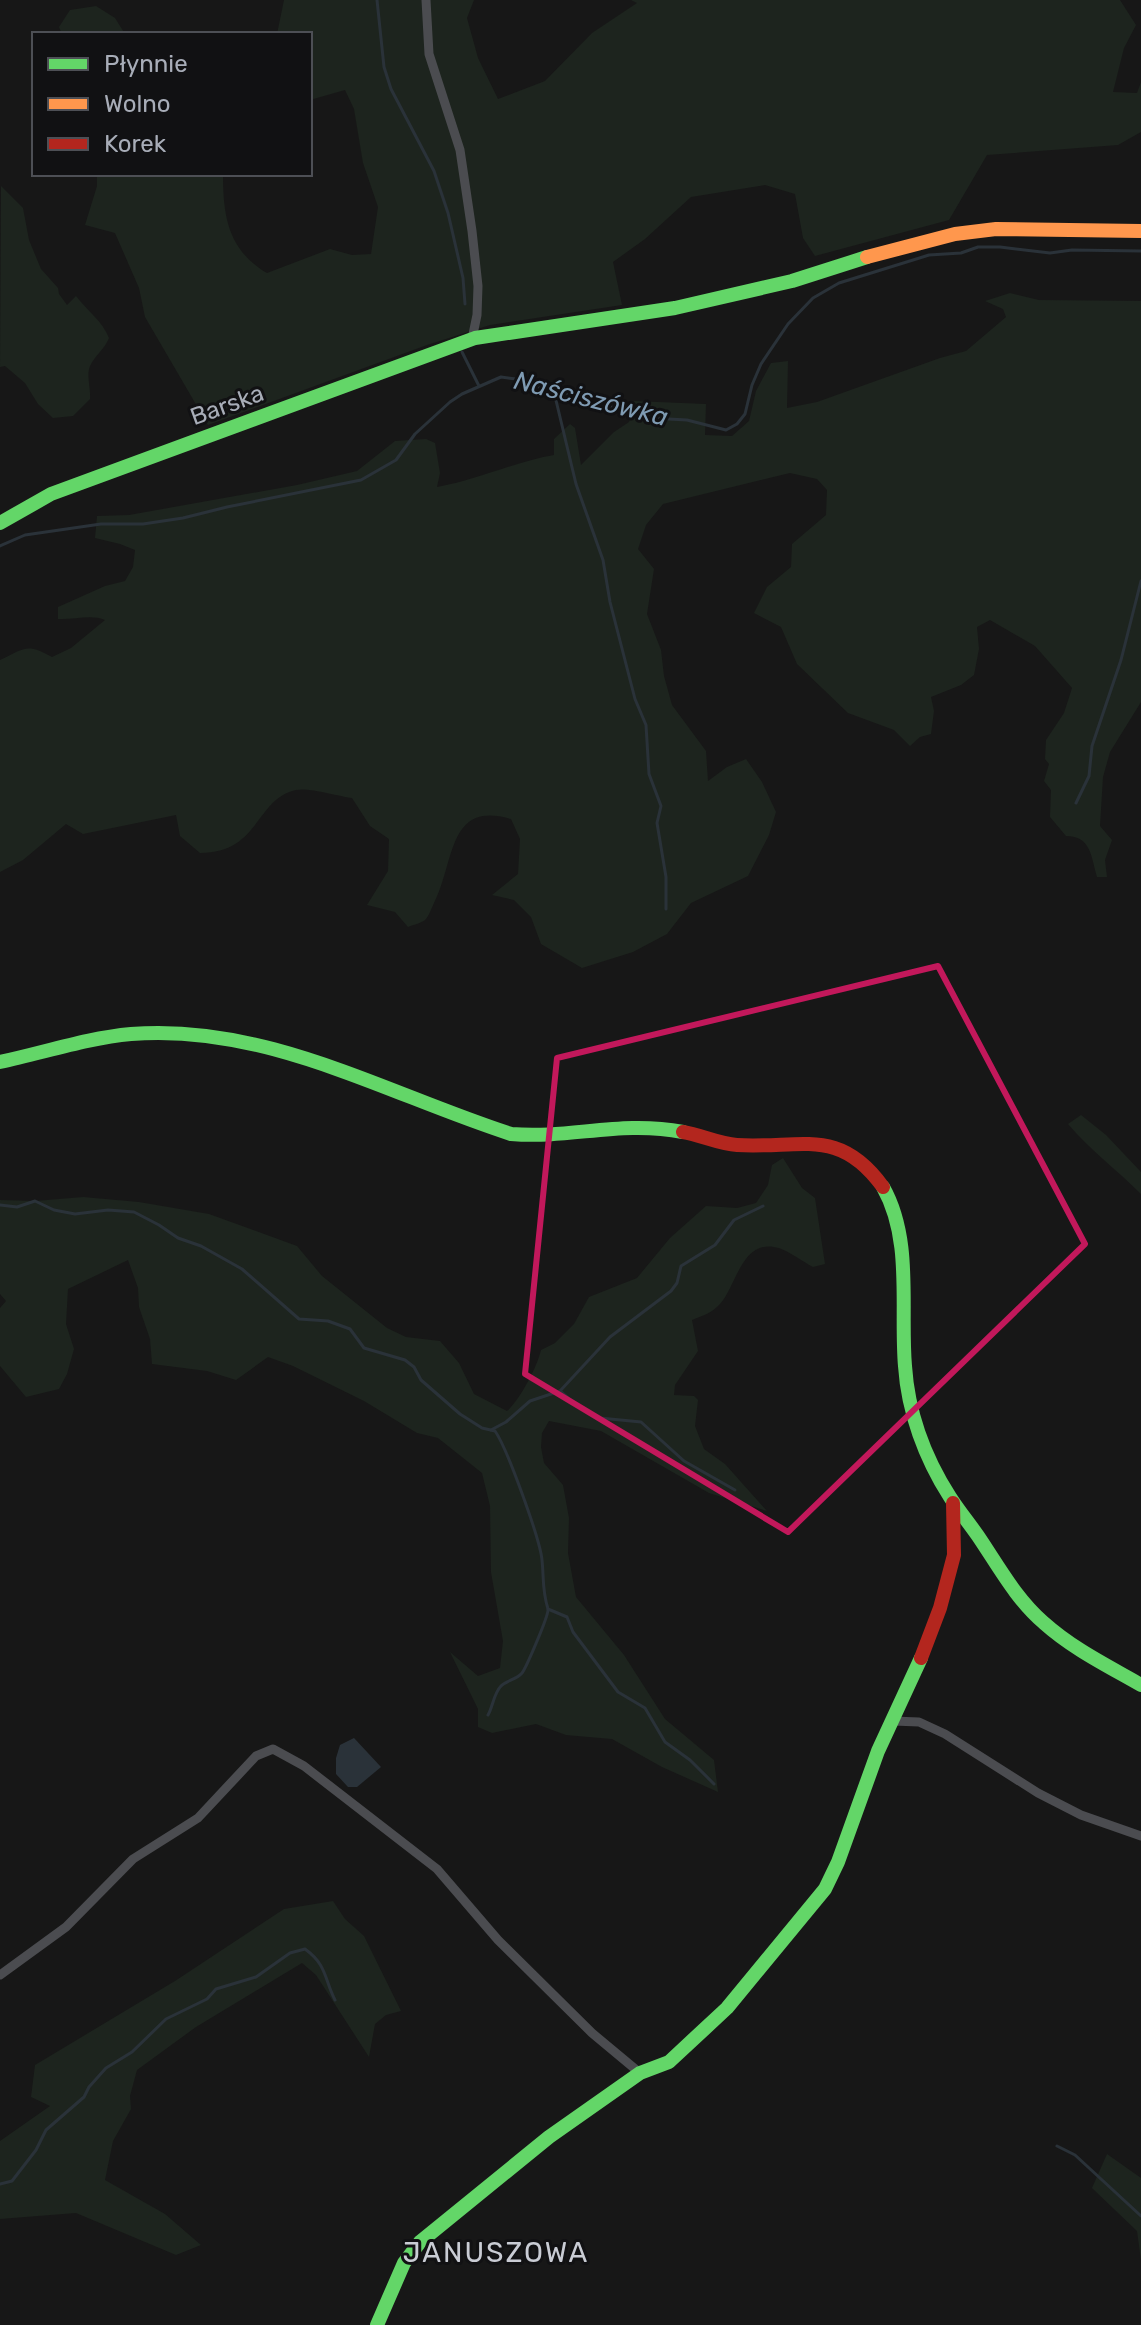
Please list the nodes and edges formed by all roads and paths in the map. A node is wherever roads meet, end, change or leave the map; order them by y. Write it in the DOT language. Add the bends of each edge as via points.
graph roads {
  1 [pos="426,0"];
  2 [pos="1141,231"];
  3 [pos="473,339"];
  4 [pos="0,523"];
  5 [pos="0,1062"];
  6 [pos="953,1503"];
  7 [pos="1141,1685"];
  8 [pos="893,1721"];
  9 [pos="1141,1836"];
  10 [pos="0,1975"];
  11 [pos="640,2073"];
  12 [pos="377,2325"];
  1 -- 3 [label="street" via="429,54 460,150 472,231 478,286"];
  2 -- 3 [label="street, Barska" via="996,229 955,234 675,308"];
  3 -- 4 [label="street, Barska" via="60,491"];
  5 -- 6 [label="street" via="133,1034 207,1034 261,1043 511,1134 531,1137 641,1126 734,1145 839,1149 874,1171 894,1210 907,1392"];
  6 -- 7 [label="street" via="1031,1611 1074,1648"];
  6 -- 8 [label="street" via="954,1555 940,1608"];
  8 -- 9 [label="street" via="919,1722 945,1734 1038,1793"];
  8 -- 11 [label="street" via="825,1889 727,2008 669,2062"];
  10 -- 11 [label="street" via="66,1927 133,1859 198,1818 256,1756 273,1749 304,1766 437,1869 498,1940"];
  11 -- 12 [label="street" via="538,2146 420,2242 404,2263"];
}
